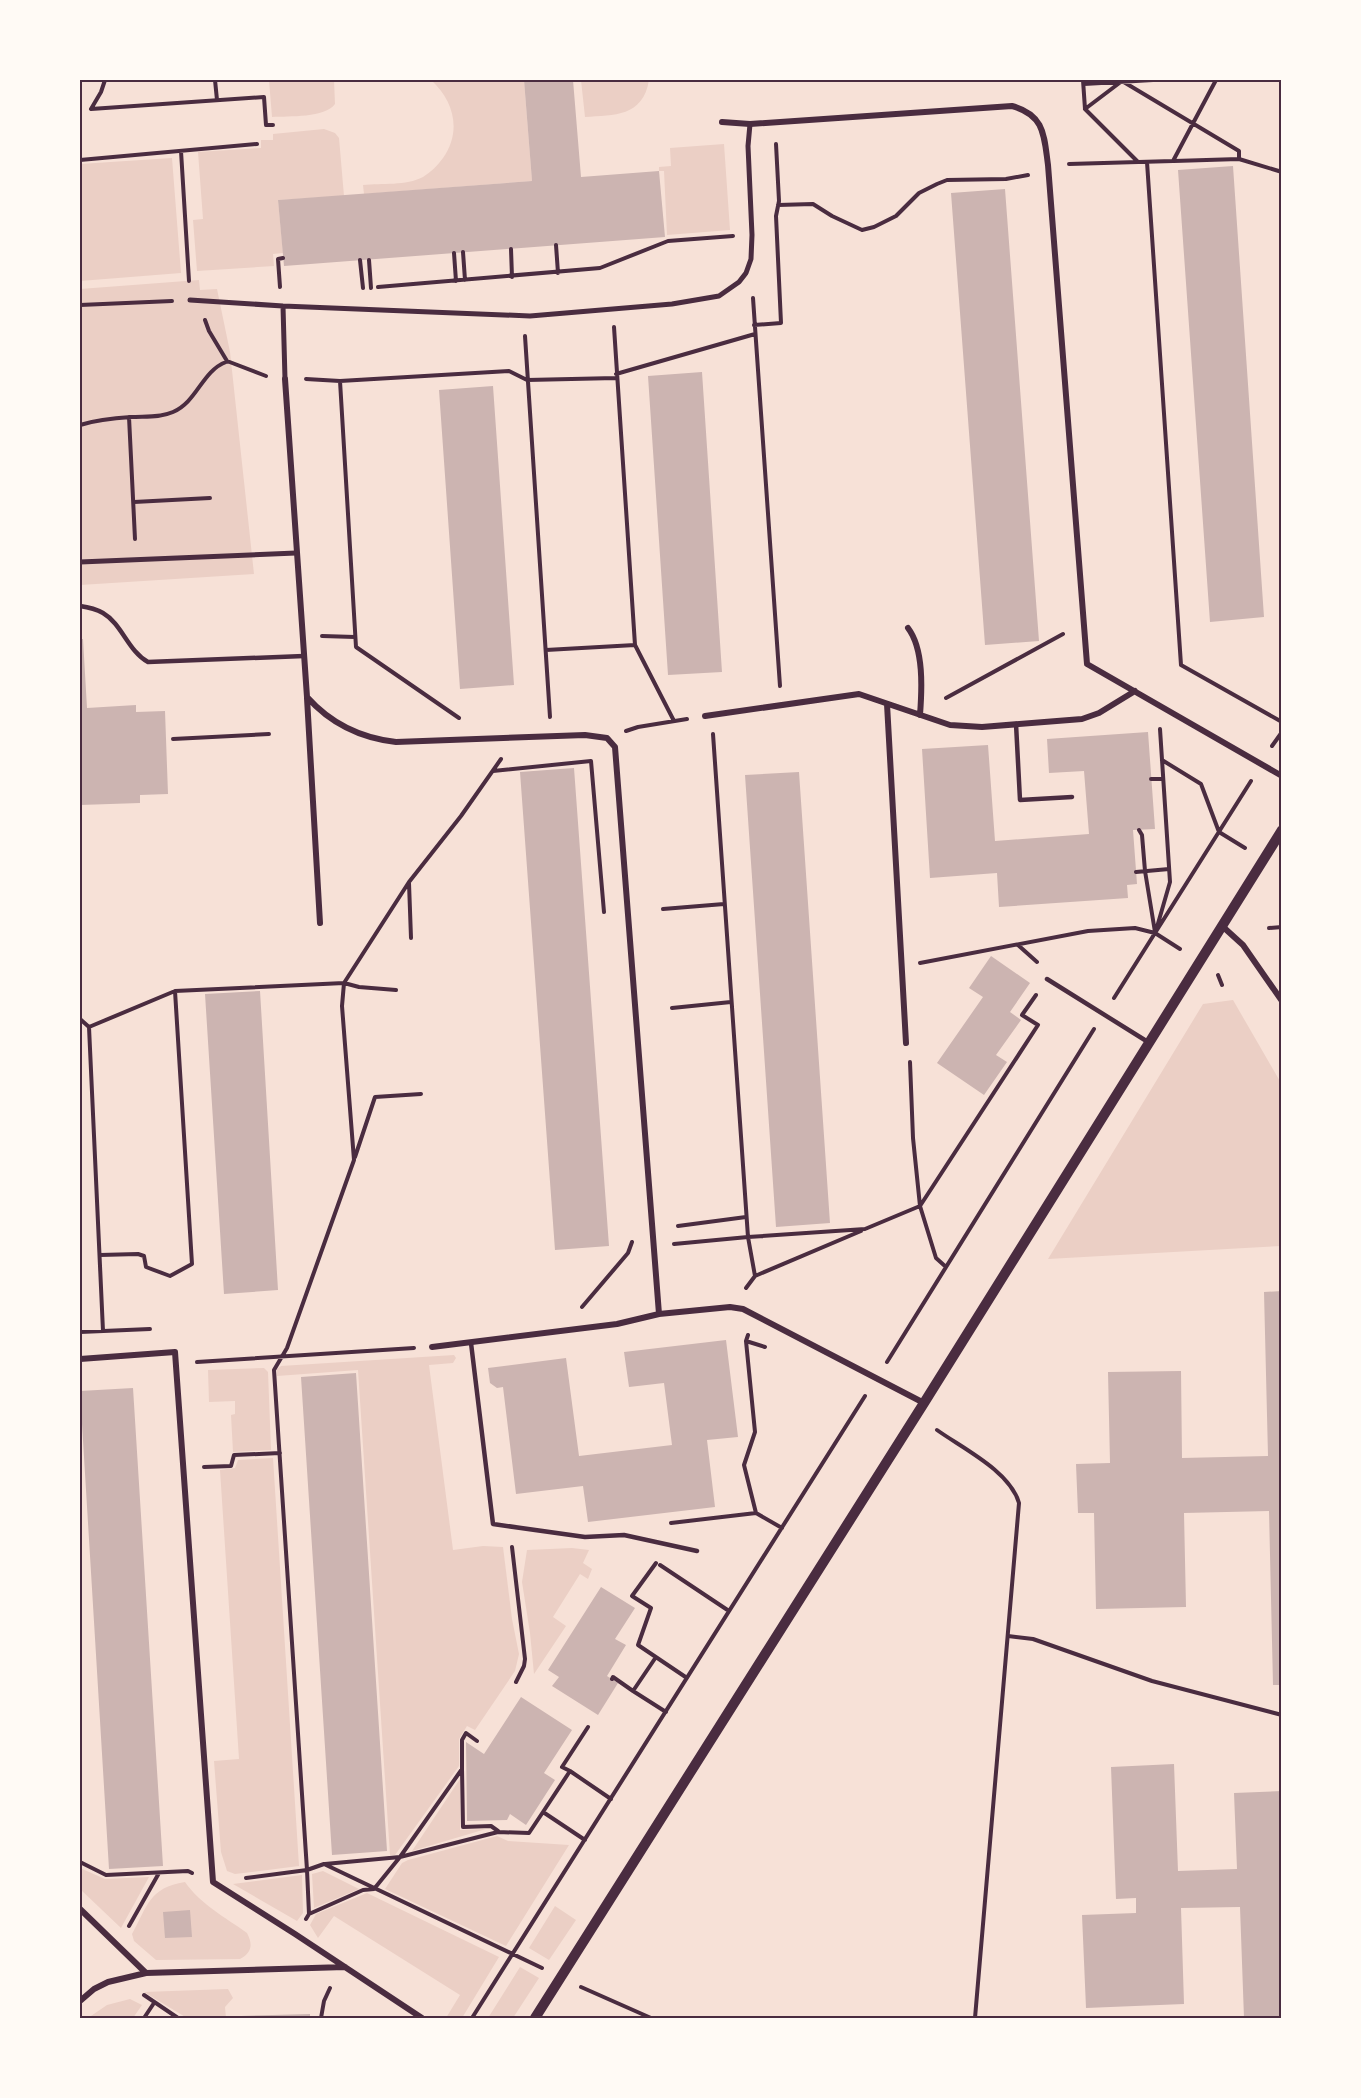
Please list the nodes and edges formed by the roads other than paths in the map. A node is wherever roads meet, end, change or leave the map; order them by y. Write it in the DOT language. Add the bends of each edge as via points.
graph roads {
  1 [pos="722,122"];
  2 [pos="750,124"];
  3 [pos="190,300"];
  4 [pos="282,306"];
  5 [pos="285,379"];
  6 [pos="296,553"];
  7 [pos="80,562"];
  8 [pos="80,606"];
  9 [pos="908,628"];
  10 [pos="304,656"];
  11 [pos="1135,691"];
  12 [pos="307,697"];
  13 [pos="887,704"];
  14 [pos="920,715"];
  15 [pos="708,716"];
  16 [pos="1016,724"];
  17 [pos="1281,776"];
  18 [pos="1072,797"];
  19 [pos="1281,830"];
  20 [pos="320,923"];
  21 [pos="1221,926"];
  22 [pos="1047,979"];
  23 [pos="1281,1001"];
  24 [pos="1148,1042"];
  25 [pos="906,1043"];
  26 [pos="659,1314"];
  27 [pos="471,1343"];
  28 [pos="432,1347"];
  29 [pos="80,1359"];
  30 [pos="924,1403"];
  31 [pos="697,1551"];
  32 [pos="80,1909"];
  33 [pos="346,1967"];
  34 [pos="146,1972"];
  35 [pos="80,2001"];
  36 [pos="422,2019"];
  37 [pos="535,2019"];
  1 -- 2 [label="street"];
  2 -- 4 [label="street" via="751,259 746,273 719,296 672,304 522,316"];
  2 -- 11 [label="street" via="1012,106 1023,109 1039,123 1048,165 1087,664"];
  3 -- 4 [label="street"];
  4 -- 5 [label="street"];
  5 -- 6 [label="street"];
  6 -- 7 [label="street"];
  6 -- 10 [label="street"];
  8 -- 10 [label="lane" via="112,620 135,652 148,662"];
  9 -- 14 [label="street" via="916,643 922,686"];
  10 -- 12 [label="street"];
  11 -- 16 [label="street" via="1100,713 1082,719"];
  11 -- 17 [label="street"];
  12 -- 20 [label="street"];
  12 -- 26 [label="street" via="342,726 375,740 592,735 607,738 615,747"];
  13 -- 14 [label="street"];
  13 -- 15 [label="street" via="859,694"];
  13 -- 25 [label="street"];
  14 -- 16 [label="street" via="950,725"];
  16 -- 18 [label="lane" via="1020,800"];
  19 -- 21 [label="street"];
  21 -- 23 [label="street" via="1243,945"];
  21 -- 24 [label="street"];
  22 -- 24 [label="lane"];
  24 -- 30 [label="street"];
  26 -- 27 [label="street" via="617,1324"];
  26 -- 30 [label="street" via="737,1307"];
  27 -- 28 [label="street"];
  27 -- 31 [label="lane" via="493,1524 585,1537 624,1535"];
  29 -- 33 [label="street" via="175,1352 213,1882"];
  30 -- 37 [label="street"];
  32 -- 34 [label="street"];
  33 -- 34 [label="street"];
  33 -- 36 [label="street"];
  34 -- 35 [label="street" via="94,1989"];
}
